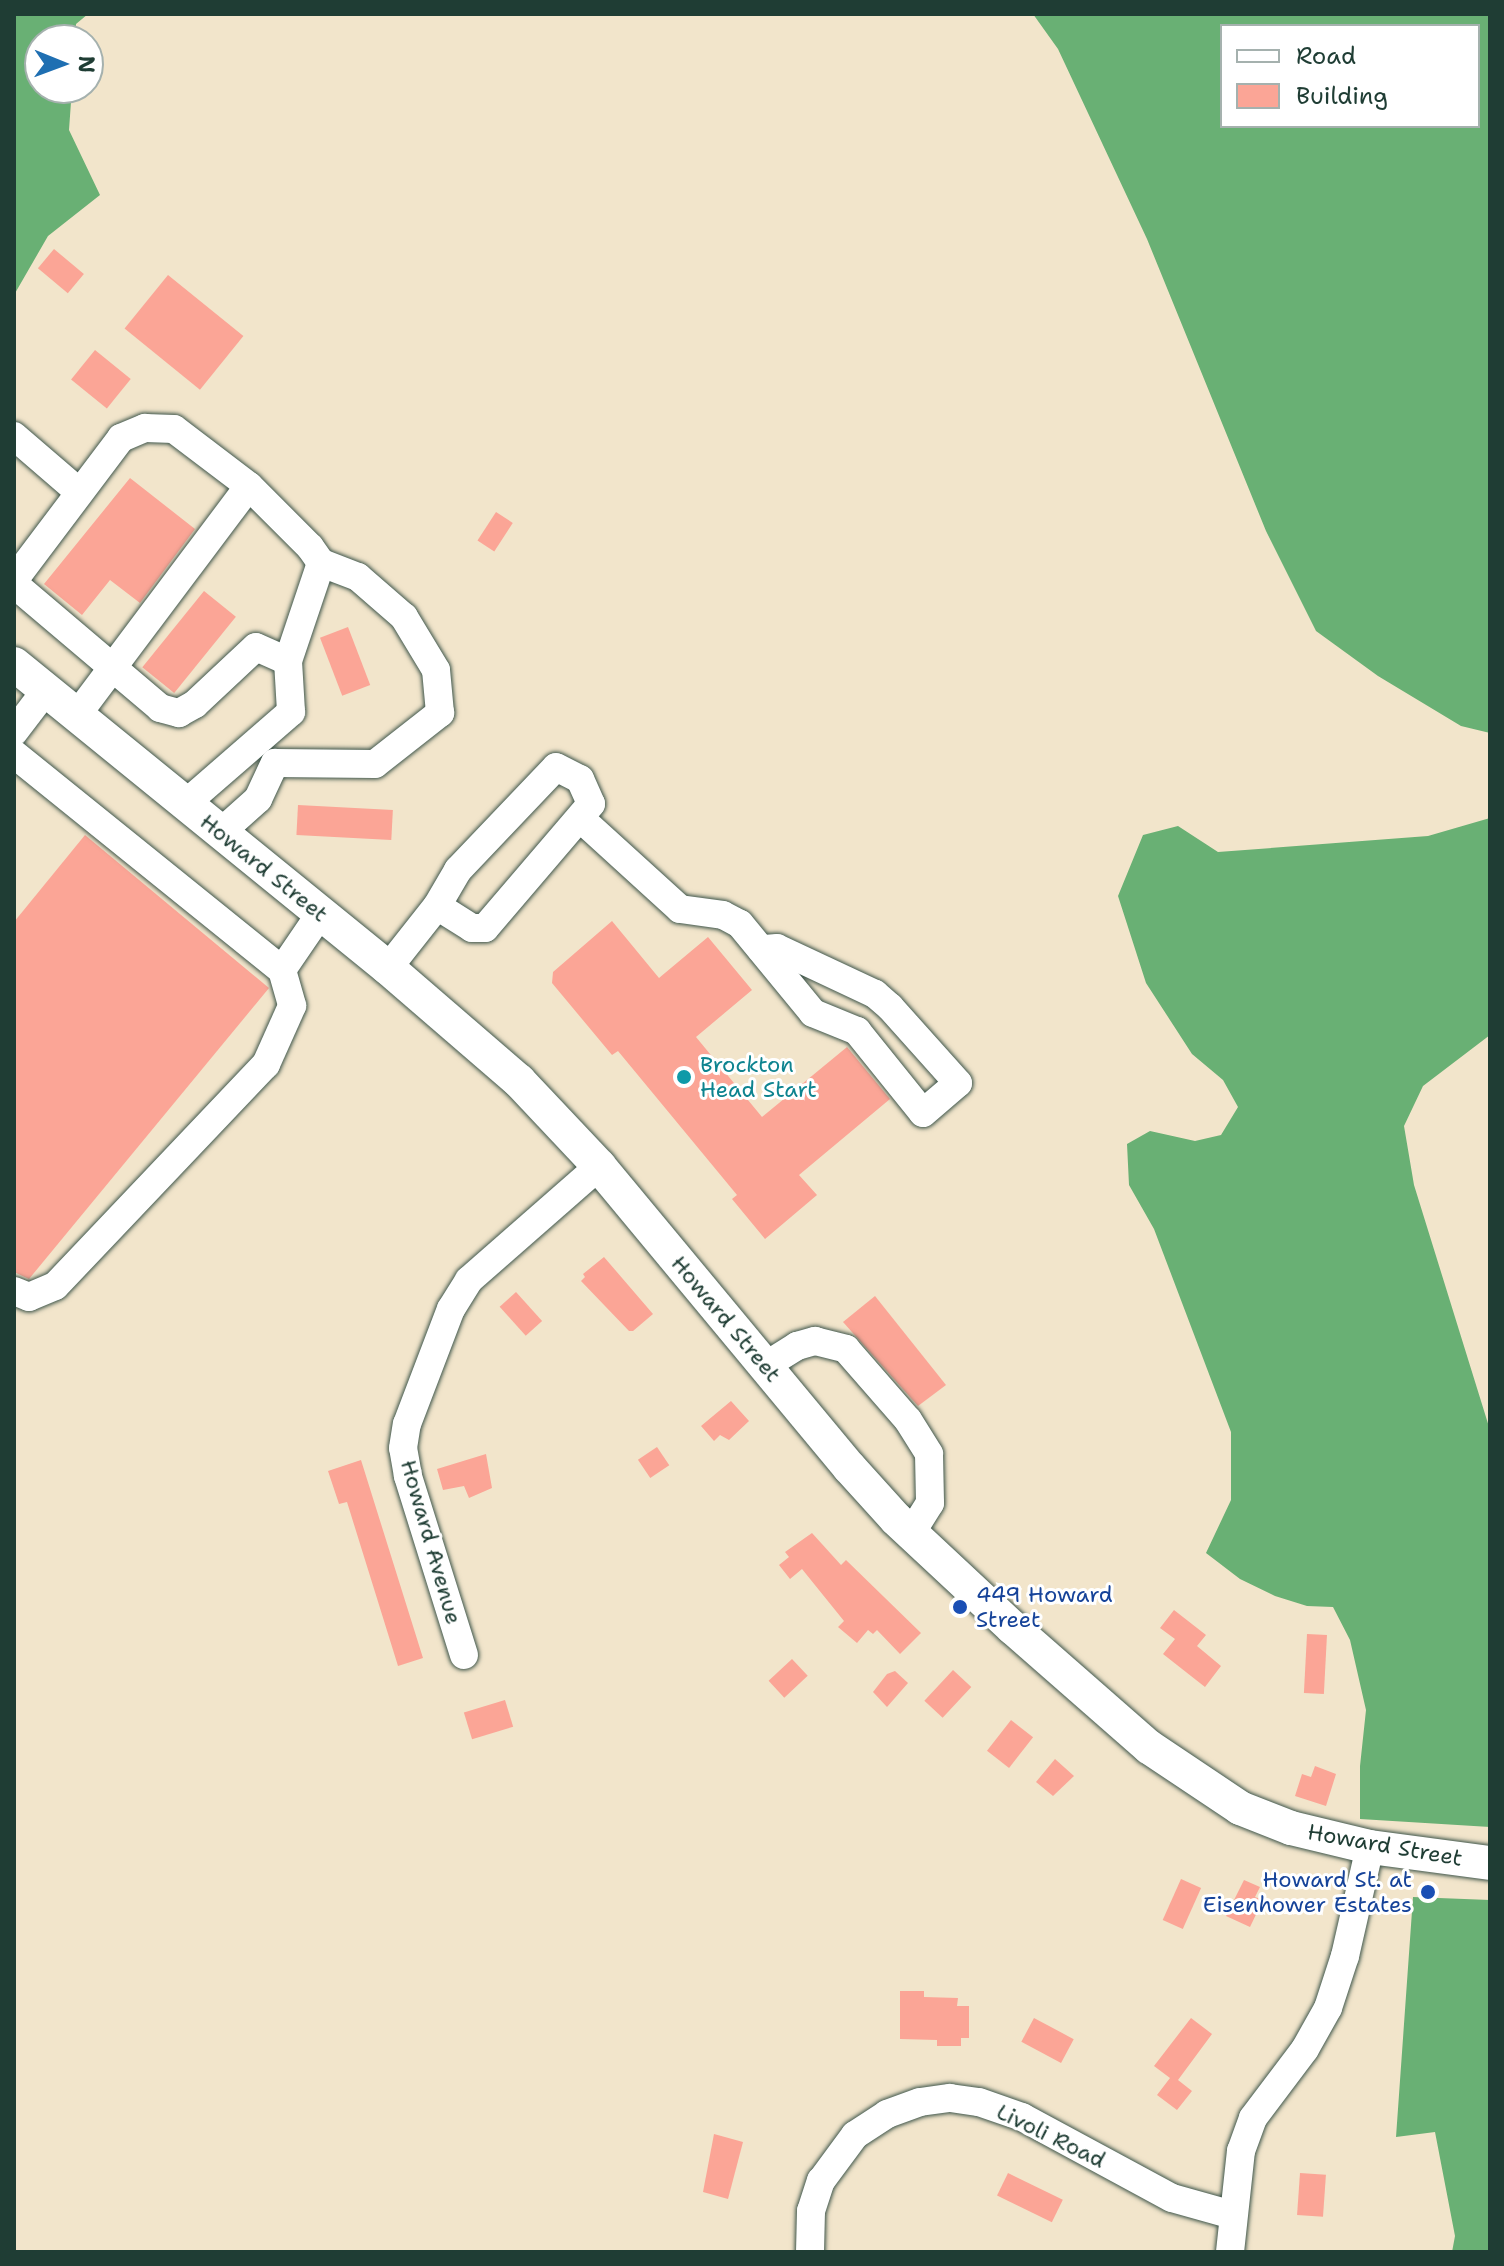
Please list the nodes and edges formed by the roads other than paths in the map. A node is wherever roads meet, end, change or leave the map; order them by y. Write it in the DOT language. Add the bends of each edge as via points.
graph roads {
  1 [pos="14,436"];
  2 [pos="249,486"];
  3 [pos="79,492"];
  4 [pos="321,563"];
  5 [pos="14,582"];
  6 [pos="288,661"];
  7 [pos="14,664"];
  8 [pos="112,668"];
  9 [pos="46,690"];
  10 [pos="77,715"];
  11 [pos="14,732"];
  12 [pos="14,754"];
  13 [pos="185,804"];
  14 [pos="580,818"];
  15 [pos="220,833"];
  16 [pos="437,906"];
  17 [pos="320,914"];
  18 [pos="761,949"];
  19 [pos="388,968"];
  20 [pos="282,970"];
  21 [pos="875,994"];
  22 [pos="841,1022"];
  23 [pos="599,1166"];
  24 [pos="14,1291"];
  25 [pos="765,1366"];
  26 [pos="911,1534"];
  27 [pos="464,1655"];
  28 [pos="1370,1847"];
  29 [pos="1490,1863"];
  30 [pos="1233,2215"];
  31 [pos="810,2252"];
  32 [pos="1230,2252"];
  1 -- 3 [label="street"];
  2 -- 3 [label="street" via="174,429 145,428 121,438"];
  2 -- 4 [label="street"];
  2 -- 8 [label="street"];
  3 -- 5 [label="street"];
  4 -- 6 [label="street"];
  4 -- 15 [label="street" via="358,577 404,617 436,670 440,713 375,764 275,763 258,799"];
  5 -- 8 [label="street"];
  6 -- 8 [label="street" via="256,647 179,713 160,708"];
  6 -- 13 [label="street" via="291,712"];
  7 -- 9 [label="main road, Howard Street"];
  8 -- 10 [label="street"];
  9 -- 10 [label="main road, Howard Street"];
  9 -- 11 [label="street"];
  10 -- 13 [label="main road, Howard Street"];
  12 -- 20 [label="street"];
  13 -- 15 [label="main road, Howard Street"];
  14 -- 16 [label="street" via="485,928 472,928"];
  14 -- 16 [label="street" via="591,804 580,779 556,767 458,870"];
  14 -- 18 [label="street" via="680,909 723,915 740,924"];
  15 -- 17 [label="main road, Howard Street"];
  16 -- 19 [label="street"];
  17 -- 19 [label="main road, Howard Street"];
  17 -- 20 [label="street"];
  18 -- 21 [label="street" via="777,948"];
  18 -- 22 [label="street" via="813,1013"];
  19 -- 23 [label="main road, Howard Street" via="519,1081"];
  20 -- 24 [label="street" via="292,1006 266,1064 55,1286 29,1297"];
  21 -- 22 [label="street"];
  21 -- 22 [label="street" via="958,1083 923,1113 857,1031"];
  23 -- 25 [label="main road, Howard Street"];
  23 -- 27 [label="street, Howard Avenue" via="469,1280 451,1309 407,1424 403,1448 408,1476"];
  25 -- 26 [label="main road, Howard Street"];
  25 -- 26 [label="street" via="815,1341 846,1349 856,1360 908,1420 929,1454 930,1503"];
  26 -- 28 [label="main road, Howard Street" via="1092,1699 1197,1782 1240,1808 1291,1828"];
  28 -- 29 [label="main road, Howard Street"];
  28 -- 30 [label="street" via="1328,2008 1305,2049 1253,2118 1241,2151"];
  30 -- 31 [label="street, Livoli Road" via="1172,2198 1022,2117 950,2098 887,2114 855,2135 821,2181 811,2211"];
  30 -- 32 [label="street"];
}
